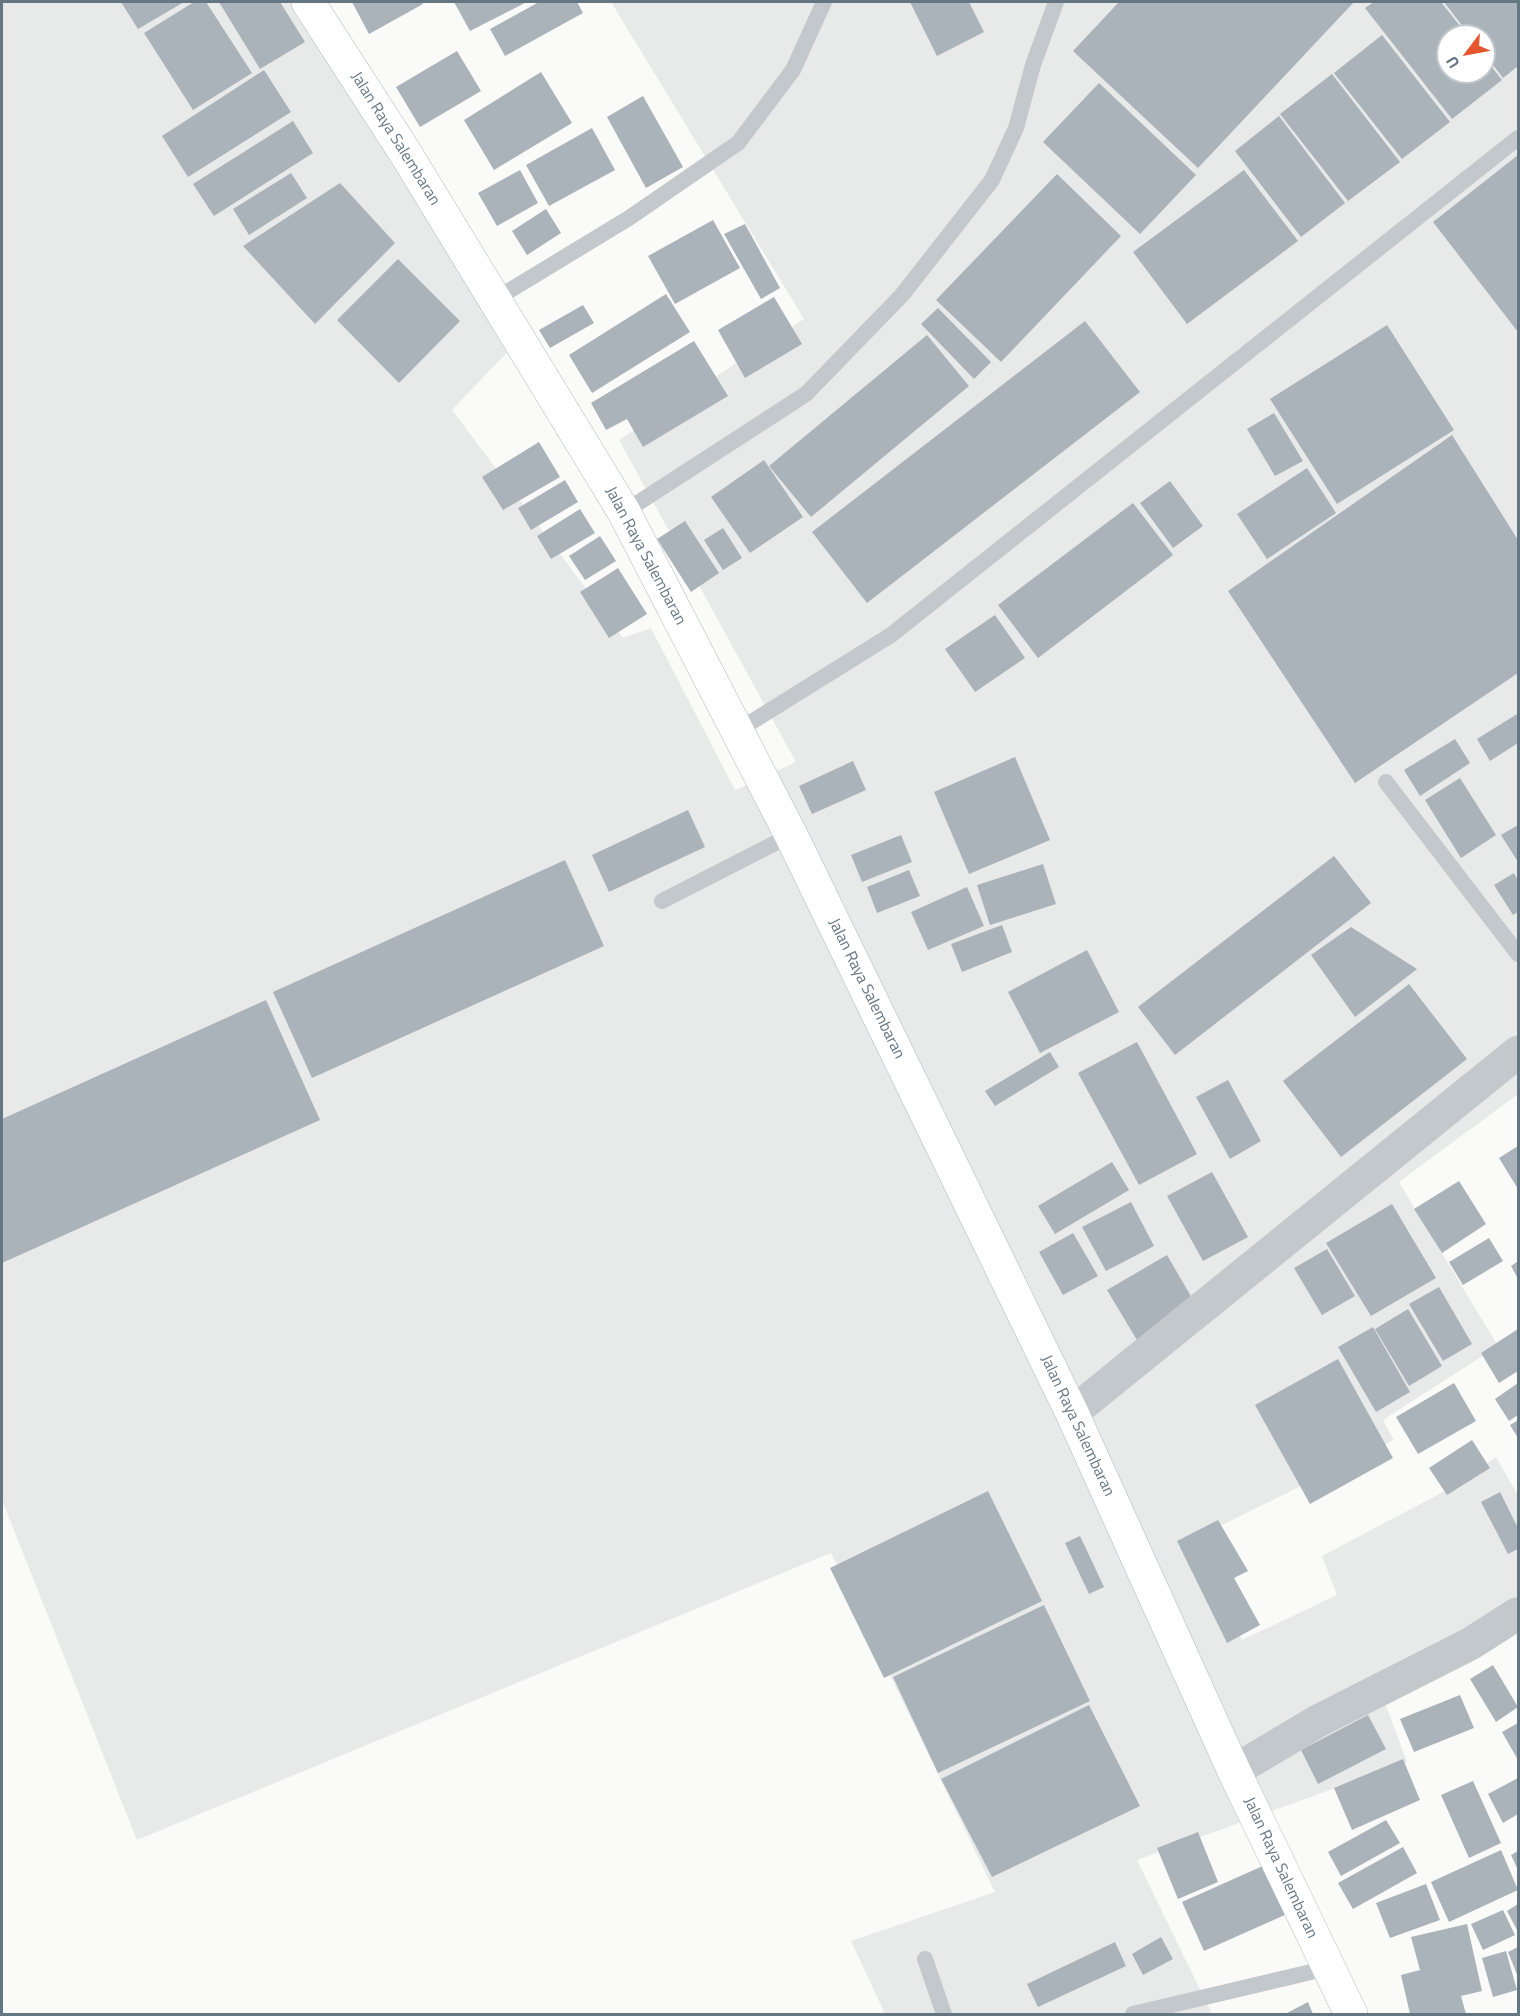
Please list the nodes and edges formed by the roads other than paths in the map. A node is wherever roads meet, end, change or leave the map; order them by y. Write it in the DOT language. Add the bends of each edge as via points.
graph roads {
  1 [pos="308,2"];
  2 [pos="824,2"];
  3 [pos="1056,2"];
  4 [pos="1518,138"];
  5 [pos="494,300"];
  6 [pos="624,512"];
  7 [pos="737,731"];
  8 [pos="1386,782"];
  9 [pos="791,835"];
  10 [pos="662,901"];
  11 [pos="1518,954"];
  12 [pos="1518,1052"];
  13 [pos="1072,1413"];
  14 [pos="1517,1614"];
  15 [pos="1234,1771"];
  16 [pos="925,1959"];
  17 [pos="1328,1968"];
  18 [pos="944,2014"];
  19 [pos="1133,2014"];
  20 [pos="1350,2014"];
  1 -- 5 [label="main road, Jalan Raya Salembaran"];
  2 -- 5 [label="lane" via="793,70 738,143 629,218"];
  3 -- 6 [label="lane" via="1016,128 992,180 902,295 806,394"];
  4 -- 7 [label="lane" via="891,635"];
  5 -- 6 [label="main road, Jalan Raya Salembaran"];
  6 -- 7 [label="main road, Jalan Raya Salembaran"];
  7 -- 9 [label="main road, Jalan Raya Salembaran"];
  8 -- 11 [label="lane"];
  9 -- 10 [label="lane"];
  9 -- 13 [label="main road, Jalan Raya Salembaran"];
  12 -- 13 [label="street"];
  13 -- 15 [label="main road, Jalan Raya Salembaran"];
  14 -- 15 [label="street" via="1470,1644 1318,1721"];
  15 -- 17 [label="main road, Jalan Raya Salembaran"];
  16 -- 18 [label="lane"];
  17 -- 19 [label="lane"];
  17 -- 20 [label="main road, Jalan Raya Salembaran"];
}
